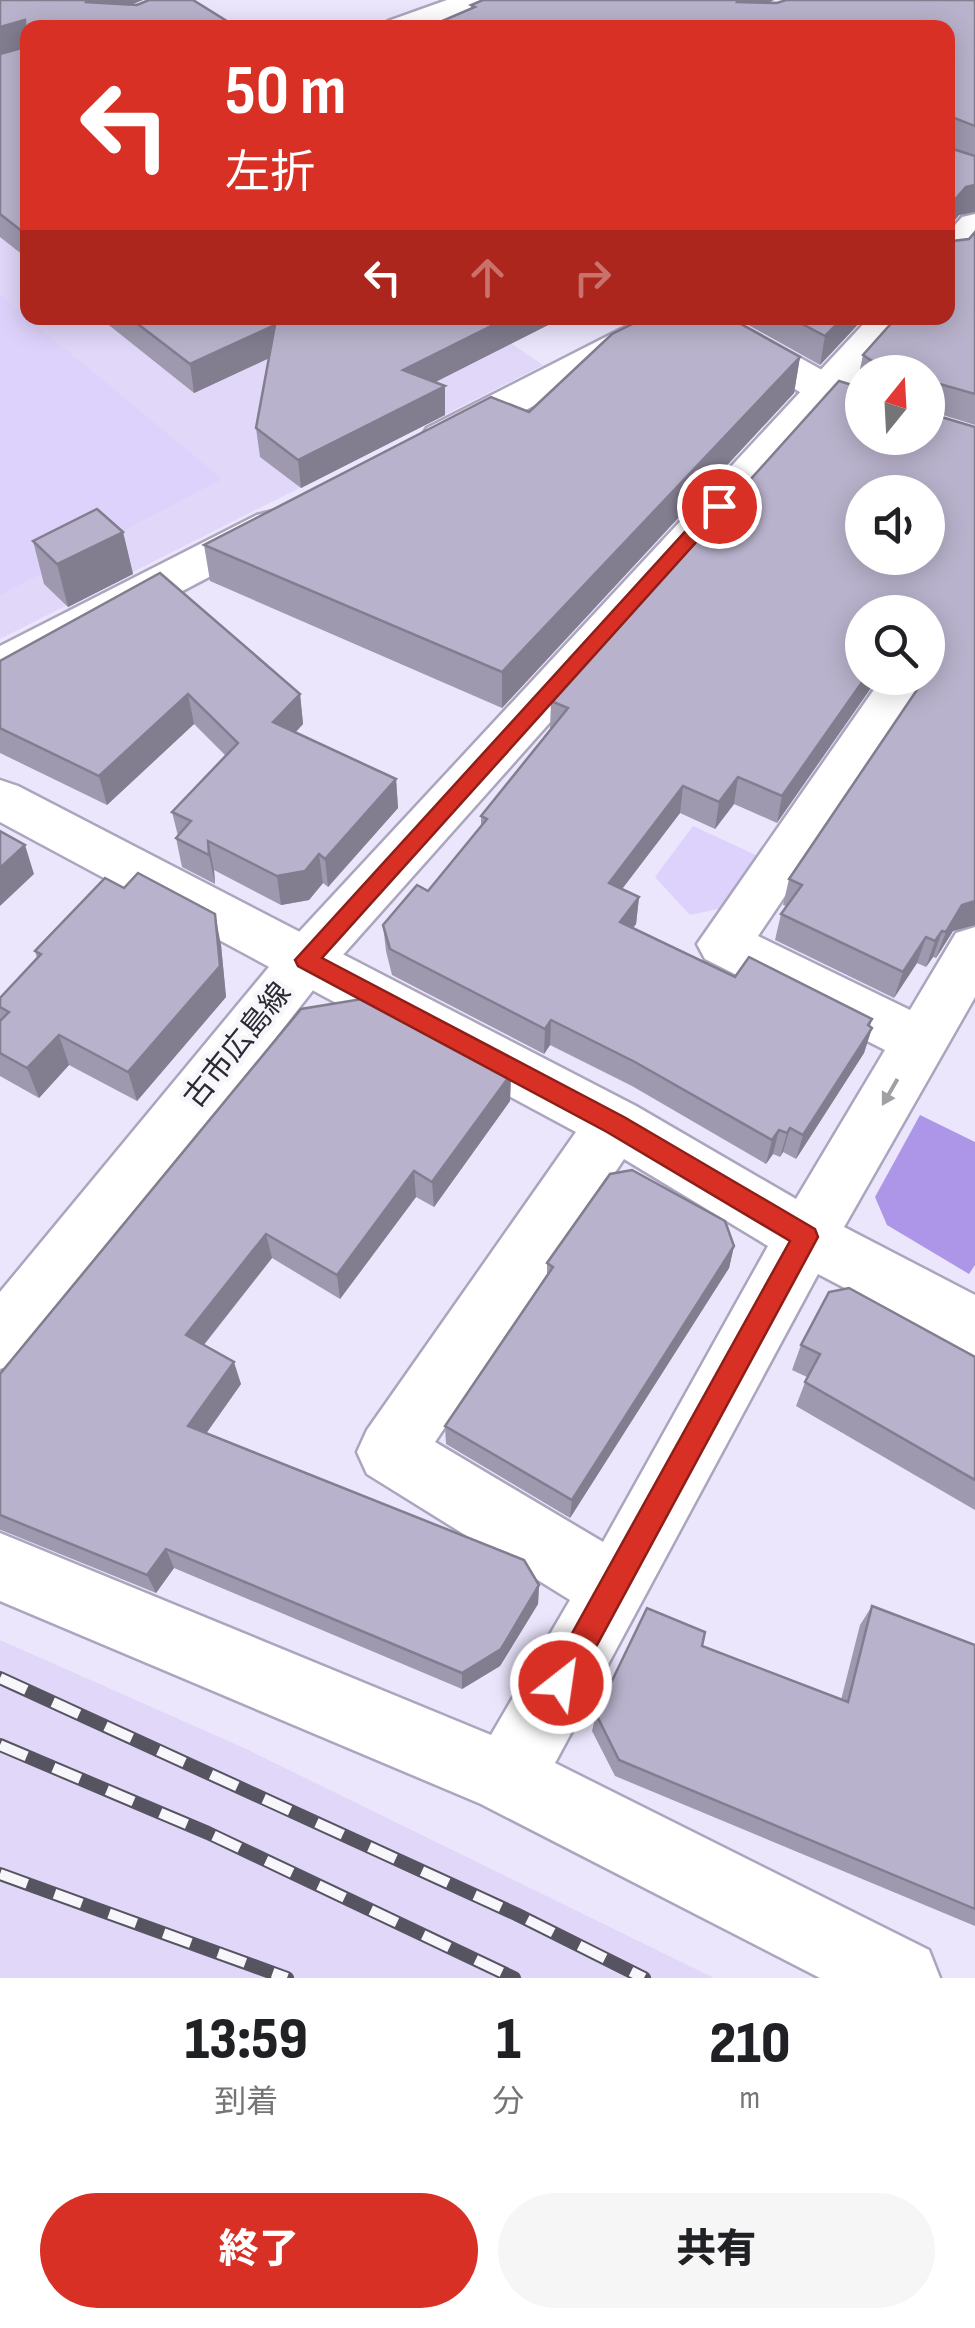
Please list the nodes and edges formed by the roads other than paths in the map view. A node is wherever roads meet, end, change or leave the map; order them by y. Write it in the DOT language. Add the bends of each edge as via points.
graph roads {
  1 [pos="476,0"];
  2 [pos="422,20"];
  3 [pos="975,224"];
  4 [pos="955,247"];
  5 [pos="658,325"];
  6 [pos="714,325"];
  7 [pos="886,325"];
  8 [pos="844,396"];
  9 [pos="407,455"];
  10 [pos="301,510"];
  11 [pos="0,666"];
  12 [pos="895,695"];
  13 [pos="0,799"];
  14 [pos="975,948"];
  15 [pos="306,960"];
  16 [pos="920,1042"];
  17 [pos="615,1124"];
  18 [pos="806,1237"];
  19 [pos="975,1327"];
  20 [pos="0,1340"];
  21 [pos="0,1566"];
  22 [pos="615,1588"];
  23 [pos="507,1778"];
  24 [pos="901,1978"];
  1 -- 2 [label="street"];
  3 -- 4 [label="street"];
  5 -- 9 [label="street"];
  6 -- 8 [label="street"];
  7 -- 8 [label="street, 古市広島線"];
  8 -- 15 [label="street, 古市広島線"];
  10 -- 11 [label="street"];
  12 -- 16 [label="street" via="724,944"];
  13 -- 15 [label="street"];
  14 -- 16 [label="street"];
  15 -- 17 [label="street"];
  15 -- 20 [label="street, 古市広島線"];
  16 -- 18 [label="street, one-way"];
  17 -- 18 [label="street"];
  17 -- 22 [label="street" via="390,1452"];
  18 -- 19 [label="street"];
  18 -- 22 [label="street"];
  21 -- 23 [label="street"];
  22 -- 23 [label="street"];
  23 -- 24 [label="street"];
}
